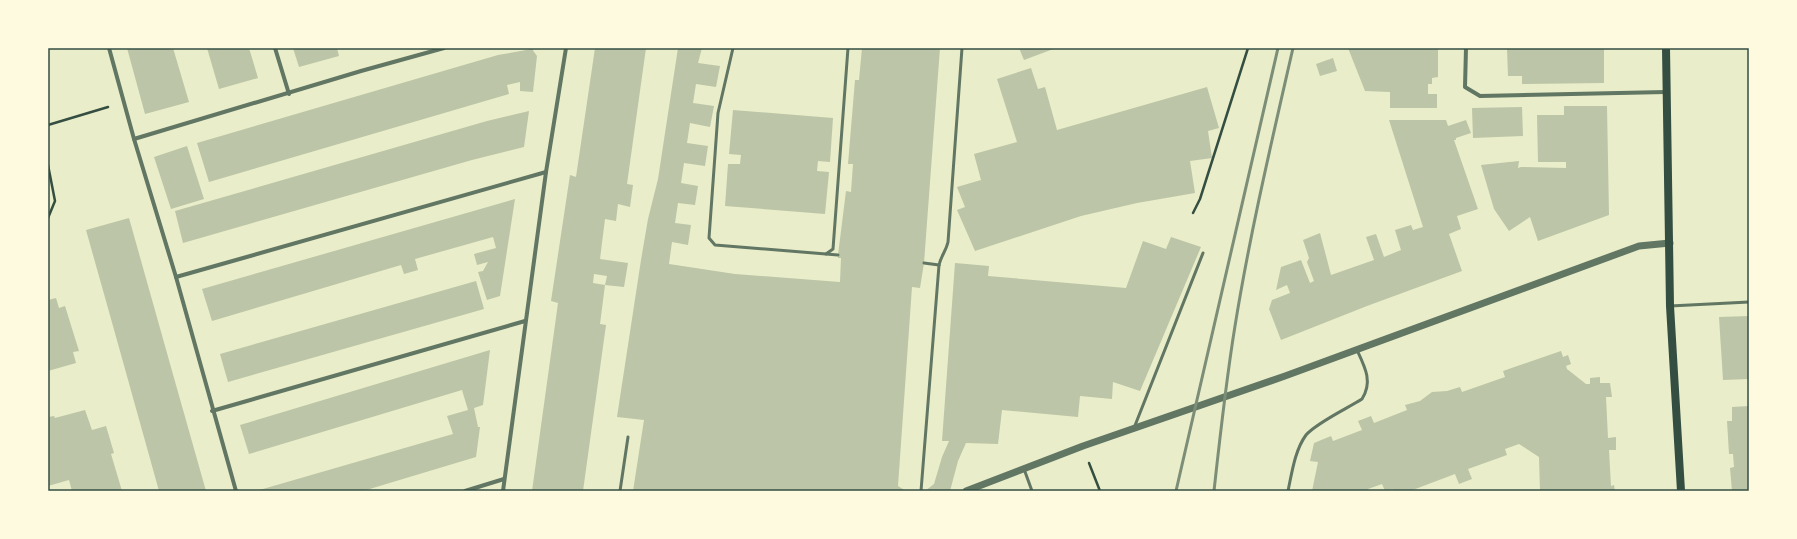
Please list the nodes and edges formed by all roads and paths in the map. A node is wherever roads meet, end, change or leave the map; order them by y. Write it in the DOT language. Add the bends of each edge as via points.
graph roads {
  1 [pos="109,48"];
  2 [pos="275,48"];
  3 [pos="444,48"];
  4 [pos="566,48"];
  5 [pos="733,48"];
  6 [pos="848,48"];
  7 [pos="962,48"];
  8 [pos="1248,48"];
  9 [pos="1466,48"];
  10 [pos="1666,48"];
  11 [pos="431,50"];
  12 [pos="1666,92"];
  13 [pos="289,94"];
  14 [pos="124,103"];
  15 [pos="48,125"];
  16 [pos="134,139"];
  17 [pos="48,165"];
  18 [pos="546,172"];
  19 [pos="1193,213"];
  20 [pos="48,218"];
  21 [pos="1670,243"];
  22 [pos="1203,253"];
  23 [pos="826,254"];
  24 [pos="838,255"];
  25 [pos="924,263"];
  26 [pos="939,264"];
  27 [pos="176,277"];
  28 [pos="1749,302"];
  29 [pos="1670,306"];
  30 [pos="525,321"];
  31 [pos="1357,349"];
  32 [pos="212,411"];
  33 [pos="1134,428"];
  34 [pos="628,437"];
  35 [pos="1083,446"];
  36 [pos="1024,469"];
  37 [pos="504,479"];
  38 [pos="236,491"];
  39 [pos="465,491"];
  40 [pos="503,491"];
  41 [pos="620,491"];
  42 [pos="921,491"];
  43 [pos="966,491"];
  44 [pos="1032,491"];
  45 [pos="1100,491"];
  46 [pos="1288,491"];
  47 [pos="1681,491"];
  1 -- 14 [label="street"];
  2 -- 13 [label="street"];
  3 -- 11 [label="street"];
  4 -- 18 [label="street"];
  5 -- 23 [label="lane" via="718,113 709,238 715,245"];
  6 -- 23 [label="lane" via="832,249"];
  7 -- 26 [label="lane" via="948,242"];
  8 -- 19 [label="path" via="1200,199"];
  9 -- 12 [label="street" via="1465,87 1480,96"];
  10 -- 12 [label="main road"];
  11 -- 13 [label="street"];
  12 -- 21 [label="main road"];
  13 -- 16 [label="street"];
  14 -- 15 [label="path"];
  14 -- 16 [label="street"];
  16 -- 27 [label="street"];
  17 -- 20 [label="path" via="55,201"];
  18 -- 27 [label="street"];
  18 -- 30 [label="street"];
  21 -- 29 [label="main road"];
  21 -- 31 [label="street" via="1639,246"];
  22 -- 33 [label="lane"];
  23 -- 24 [label="lane"];
  25 -- 26 [label="lane"];
  26 -- 42 [label="lane"];
  27 -- 32 [label="street"];
  28 -- 29 [label="lane"];
  29 -- 47 [label="main road"];
  30 -- 32 [label="street"];
  30 -- 37 [label="street" via="515,412"];
  31 -- 33 [label="street"];
  31 -- 46 [label="lane" via="1368,376 1366,392 1362,399 1307,434 1298,449"];
  32 -- 38 [label="street"];
  33 -- 35 [label="street"];
  34 -- 41 [label="lane"];
  35 -- 36 [label="street"];
  35 -- 45 [label="path"];
  36 -- 43 [label="street"];
  36 -- 44 [label="lane"];
  37 -- 39 [label="street"];
  37 -- 40 [label="street"];
}
